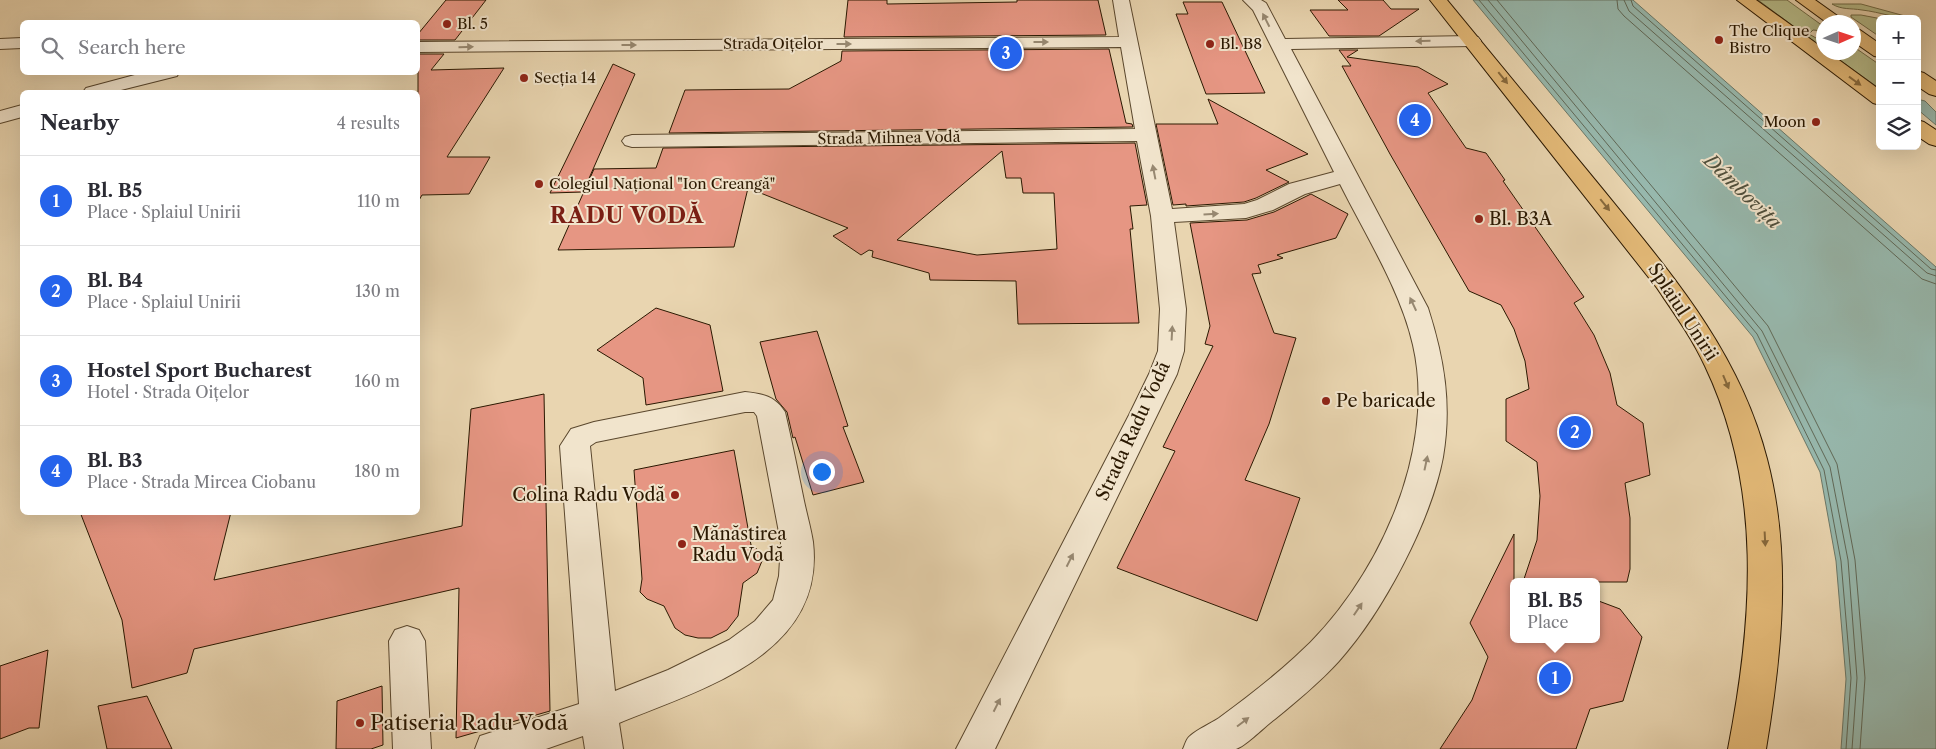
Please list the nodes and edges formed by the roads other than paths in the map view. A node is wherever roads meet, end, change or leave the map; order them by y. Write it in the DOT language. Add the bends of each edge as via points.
graph roads {
  1 [pos="1121,0"];
  2 [pos="1251,0"];
  3 [pos="1438,0"];
  4 [pos="1745,0"];
  5 [pos="1804,0"];
  6 [pos="1826,15"];
  7 [pos="1861,39"];
  8 [pos="1472,41"];
  9 [pos="1129,42"];
  10 [pos="20,43"];
  11 [pos="0,44"];
  12 [pos="1278,44"];
  13 [pos="420,47"];
  14 [pos="1876,49"];
  15 [pos="158,75"];
  16 [pos="1921,80"];
  17 [pos="101,90"];
  18 [pos="1936,90"];
  19 [pos="1876,96"];
  20 [pos="20,112"];
  21 [pos="0,117"];
  22 [pos="1921,129"];
  23 [pos="1147,135"];
  24 [pos="1936,140"];
  25 [pos="632,141"];
  26 [pos="1348,175"];
  27 [pos="1162,216"];
  28 [pos="408,641"];
  29 [pos="601,732"];
  30 [pos="412,749"];
  31 [pos="494,749"];
  32 [pos="976,749"];
  33 [pos="1202,749"];
  34 [pos="1748,749"];
  1 -- 9 [label="street, Strada Radu Vodă"];
  12 -- 2 [label="street, one-way" via="1260,7"];
  3 -- 8 [label="main road, Splaiul Unirii"];
  4 -- 19 [label="main road, one-way"];
  5 -- 6 [label="main road"];
  7 -- 14 [label="main road"];
  8 -- 12 [label="street, one-way"];
  8 -- 34 [label="main road, Splaiul Unirii, one-way" via="1666,283 1710,350 1735,405 1752,455 1763,511 1766,568 1765,632 1758,698"];
  13 -- 9 [label="street, Strada Oițelor, one-way"];
  9 -- 23 [label="street, Strada Radu Vodă"];
  10 -- 11 [label="street"];
  12 -- 26 [label="street"];
  15 -- 17 [label="street"];
  16 -- 18 [label="main road"];
  20 -- 21 [label="street"];
  22 -- 24 [label="main road"];
  23 -- 25 [label="street, Strada Mihnea Vodă"];
  27 -- 23 [label="street, Strada Radu Vodă, one-way"];
  27 -- 26 [label="street, one-way" via="1246,211 1297,189"];
  33 -- 26 [label="street, one-way" via="1248,718 1323,654 1373,586 1420,493 1433,430 1429,352 1415,308"];
  32 -- 27 [label="street, Strada Radu Vodă, one-way" via="1163,374 1171,351 1173,309"];
  28 -- 30 [label="street"];
  29 -- 29 [label="street" via="680,681 742,651 767,631 788,606 796,576 797,543 771,412 761,403 745,402 594,432 581,436 575,446"];
  29 -- 31 [label="street"];
}
